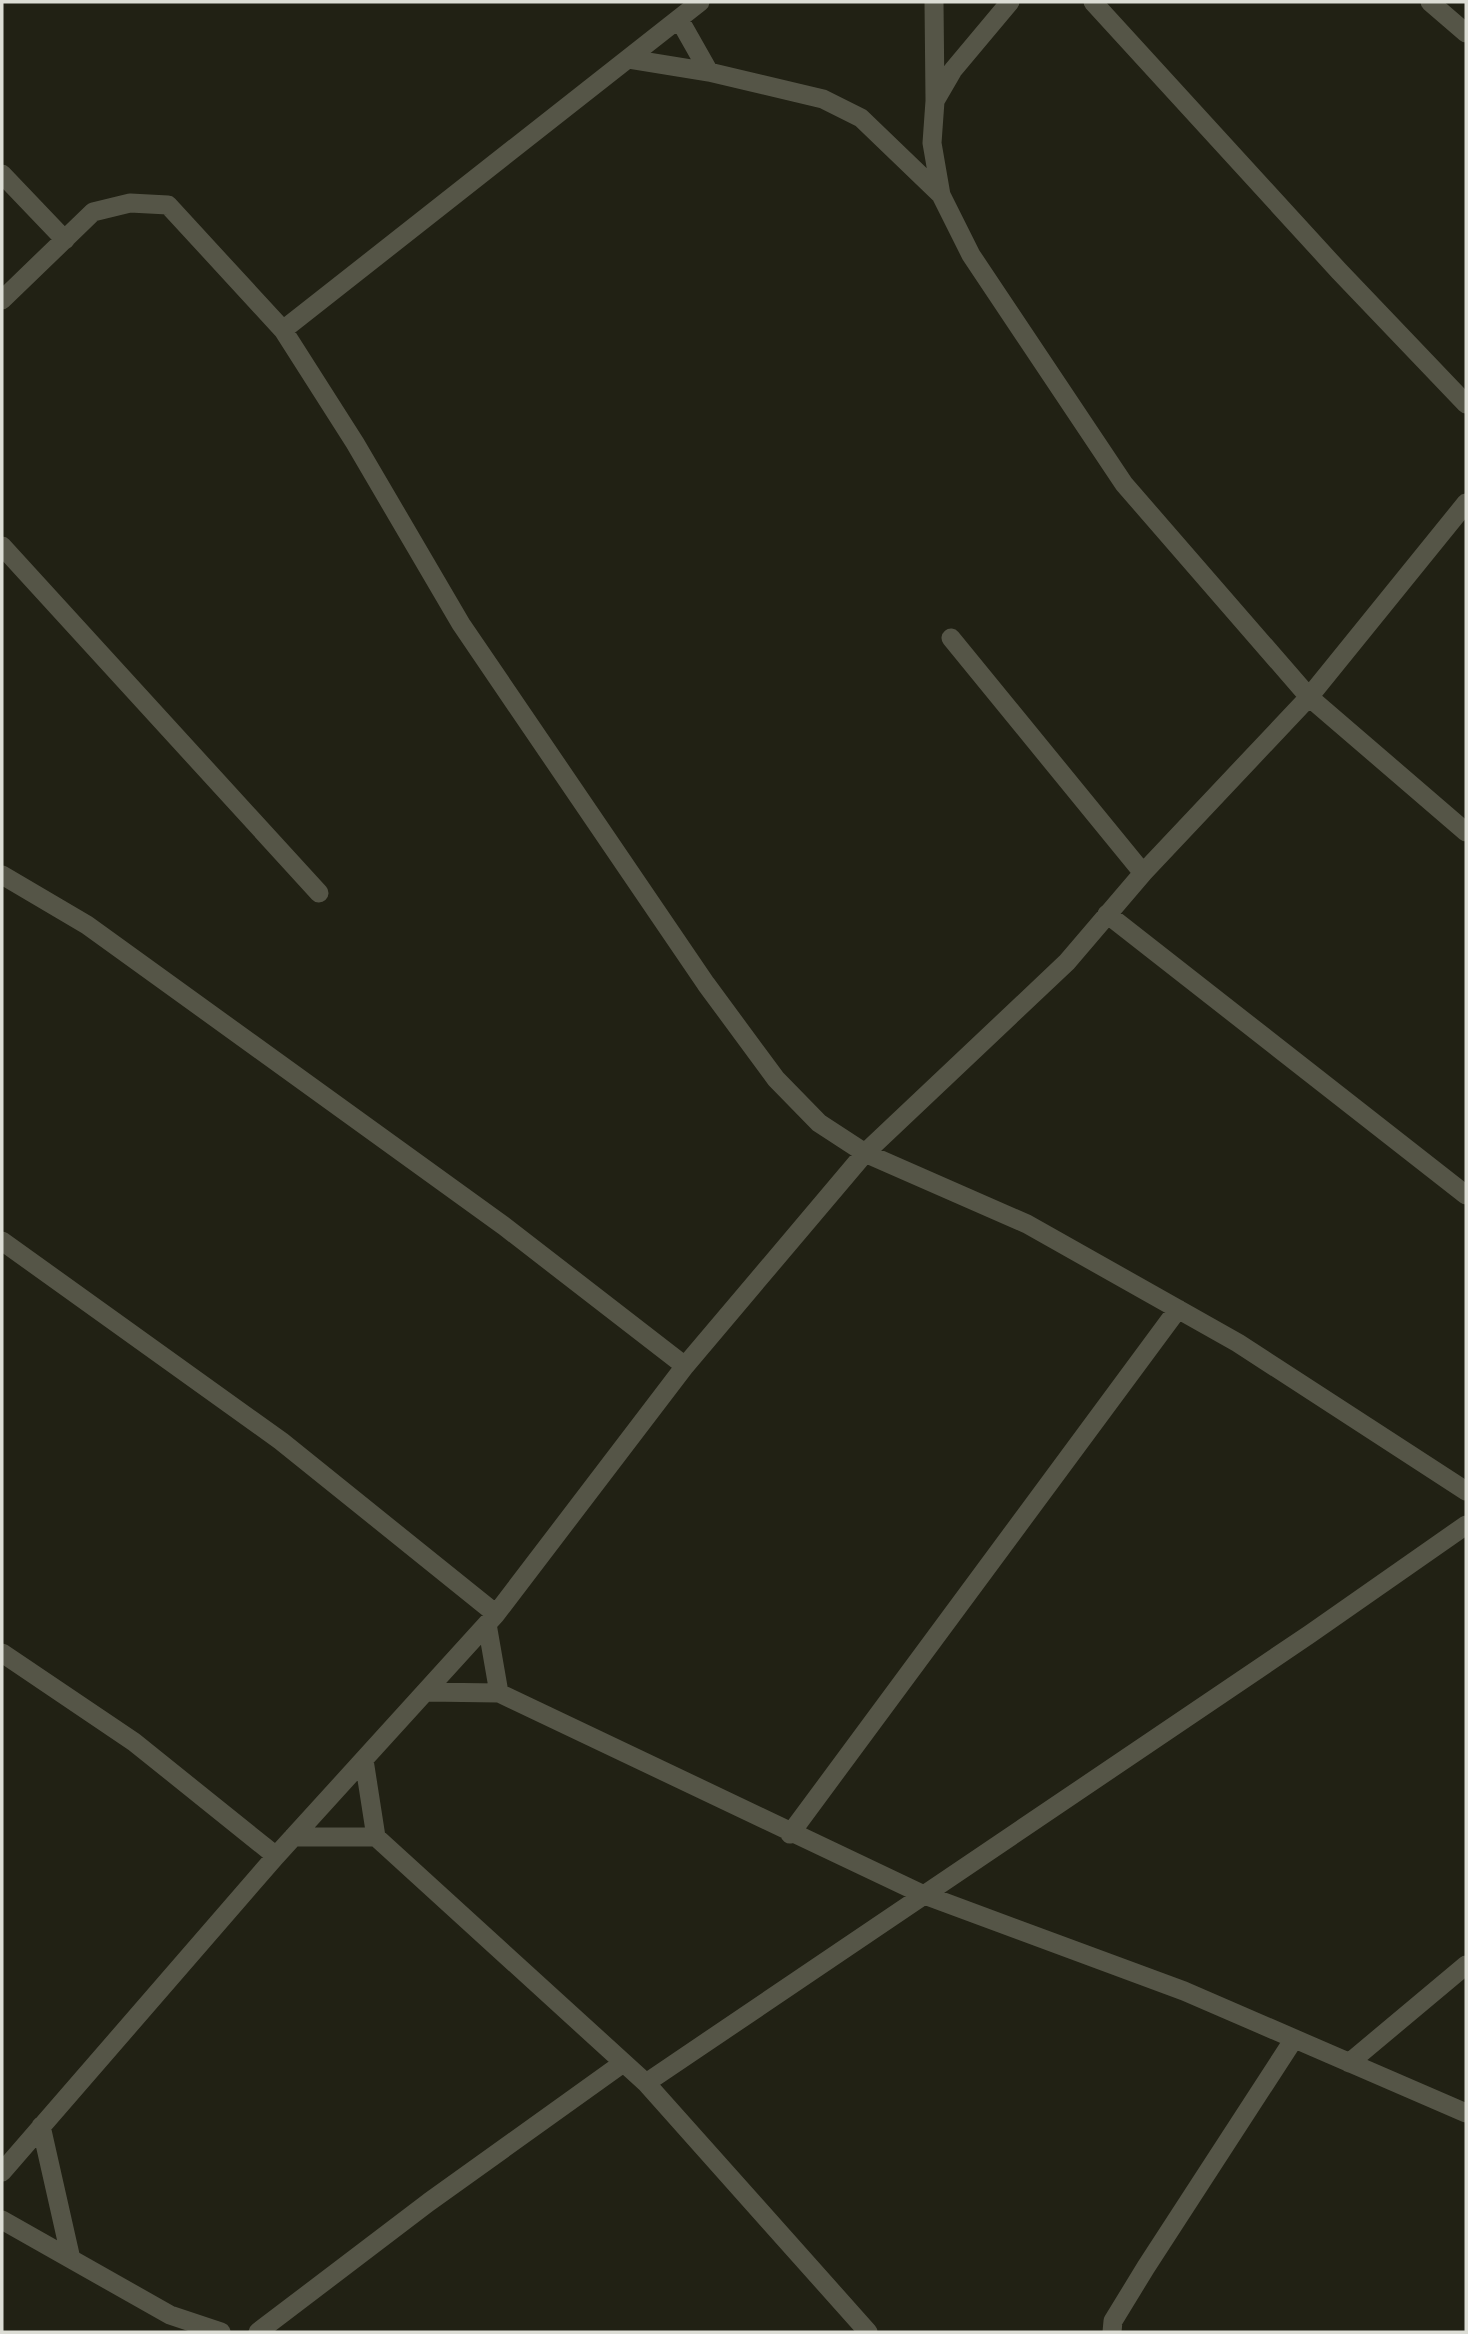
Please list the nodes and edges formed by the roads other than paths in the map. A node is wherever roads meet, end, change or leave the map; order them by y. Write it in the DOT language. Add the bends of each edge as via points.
graph roads {
  1 [pos="700,2"];
  2 [pos="934,2"];
  3 [pos="1010,2"];
  4 [pos="1093,2"];
  5 [pos="1430,2"];
  6 [pos="679,19"];
  7 [pos="1466,33"];
  8 [pos="629,59"];
  9 [pos="709,72"];
  10 [pos="935,101"];
  11 [pos="2,174"];
  12 [pos="941,195"];
  13 [pos="65,240"];
  14 [pos="2,300"];
  15 [pos="283,330"];
  16 [pos="1466,404"];
  17 [pos="1466,503"];
  18 [pos="2,546"];
  19 [pos="951,638"];
  20 [pos="1309,697"];
  21 [pos="1466,832"];
  22 [pos="1143,873"];
  23 [pos="2,875"];
  24 [pos="319,893"];
  25 [pos="1107,914"];
  26 [pos="865,1153"];
  27 [pos="1466,1195"];
  28 [pos="2,1241"];
  29 [pos="1178,1309"];
  30 [pos="685,1366"];
  31 [pos="1466,1491"];
  32 [pos="1466,1525"];
  33 [pos="492,1619"];
  34 [pos="2,1653"];
  35 [pos="426,1692"];
  36 [pos="499,1693"];
  37 [pos="364,1760"];
  38 [pos="790,1833"];
  39 [pos="293,1837"];
  40 [pos="376,1837"];
  41 [pos="276,1856"];
  42 [pos="922,1894"];
  43 [pos="1466,1965"];
  44 [pos="1294,2039"];
  45 [pos="623,2063"];
  46 [pos="1349,2063"];
  47 [pos="646,2083"];
  48 [pos="1466,2113"];
  49 [pos="41,2126"];
  50 [pos="2,2172"];
  51 [pos="2,2220"];
  52 [pos="71,2259"];
  53 [pos="860,2329"];
  54 [pos="221,2332"];
  55 [pos="258,2332"];
  56 [pos="1112,2332"];
  1 -- 6 [label="street"];
  2 -- 10 [label="street"];
  3 -- 10 [label="street" via="953,70"];
  4 -- 16 [label="street"];
  5 -- 7 [label="street"];
  6 -- 8 [label="street"];
  6 -- 9 [label="street"];
  8 -- 9 [label="street"];
  8 -- 15 [label="street"];
  9 -- 12 [label="street" via="823,99 861,118"];
  10 -- 12 [label="street" via="932,143"];
  11 -- 13 [label="street"];
  12 -- 20 [label="street" via="971,255 1124,484"];
  13 -- 14 [label="street"];
  13 -- 15 [label="street" via="93,212 130,203 168,205"];
  15 -- 26 [label="street" via="461,624 706,984 776,1079 819,1124"];
  17 -- 20 [label="street"];
  18 -- 24 [label="street"];
  19 -- 22 [label="street"];
  20 -- 21 [label="street"];
  20 -- 22 [label="street"];
  22 -- 25 [label="street"];
  23 -- 30 [label="street" via="87,925 504,1226"];
  25 -- 26 [label="street" via="1067,962"];
  25 -- 27 [label="street"];
  26 -- 29 [label="street" via="1027,1224"];
  26 -- 30 [label="street"];
  28 -- 33 [label="street" via="281,1441"];
  29 -- 31 [label="street"];
  29 -- 38 [label="street"];
  30 -- 33 [label="street"];
  32 -- 42 [label="street"];
  33 -- 35 [label="street"];
  33 -- 36 [label="street"];
  34 -- 41 [label="street" via="134,1742"];
  35 -- 36 [label="street"];
  35 -- 37 [label="street"];
  36 -- 38 [label="street"];
  37 -- 39 [label="street"];
  37 -- 40 [label="street"];
  38 -- 42 [label="street"];
  39 -- 40 [label="street"];
  39 -- 41 [label="street"];
  40 -- 45 [label="street"];
  41 -- 49 [label="street"];
  42 -- 44 [label="street" via="1184,1991"];
  42 -- 47 [label="street"];
  43 -- 46 [label="street"];
  44 -- 46 [label="street"];
  44 -- 56 [label="street" via="1146,2267 1113,2321"];
  45 -- 47 [label="street"];
  45 -- 55 [label="street"];
  46 -- 48 [label="street"];
  47 -- 53 [label="street"];
  49 -- 50 [label="street"];
  49 -- 52 [label="street"];
  51 -- 52 [label="street"];
  52 -- 54 [label="street" via="170,2315"];
}
